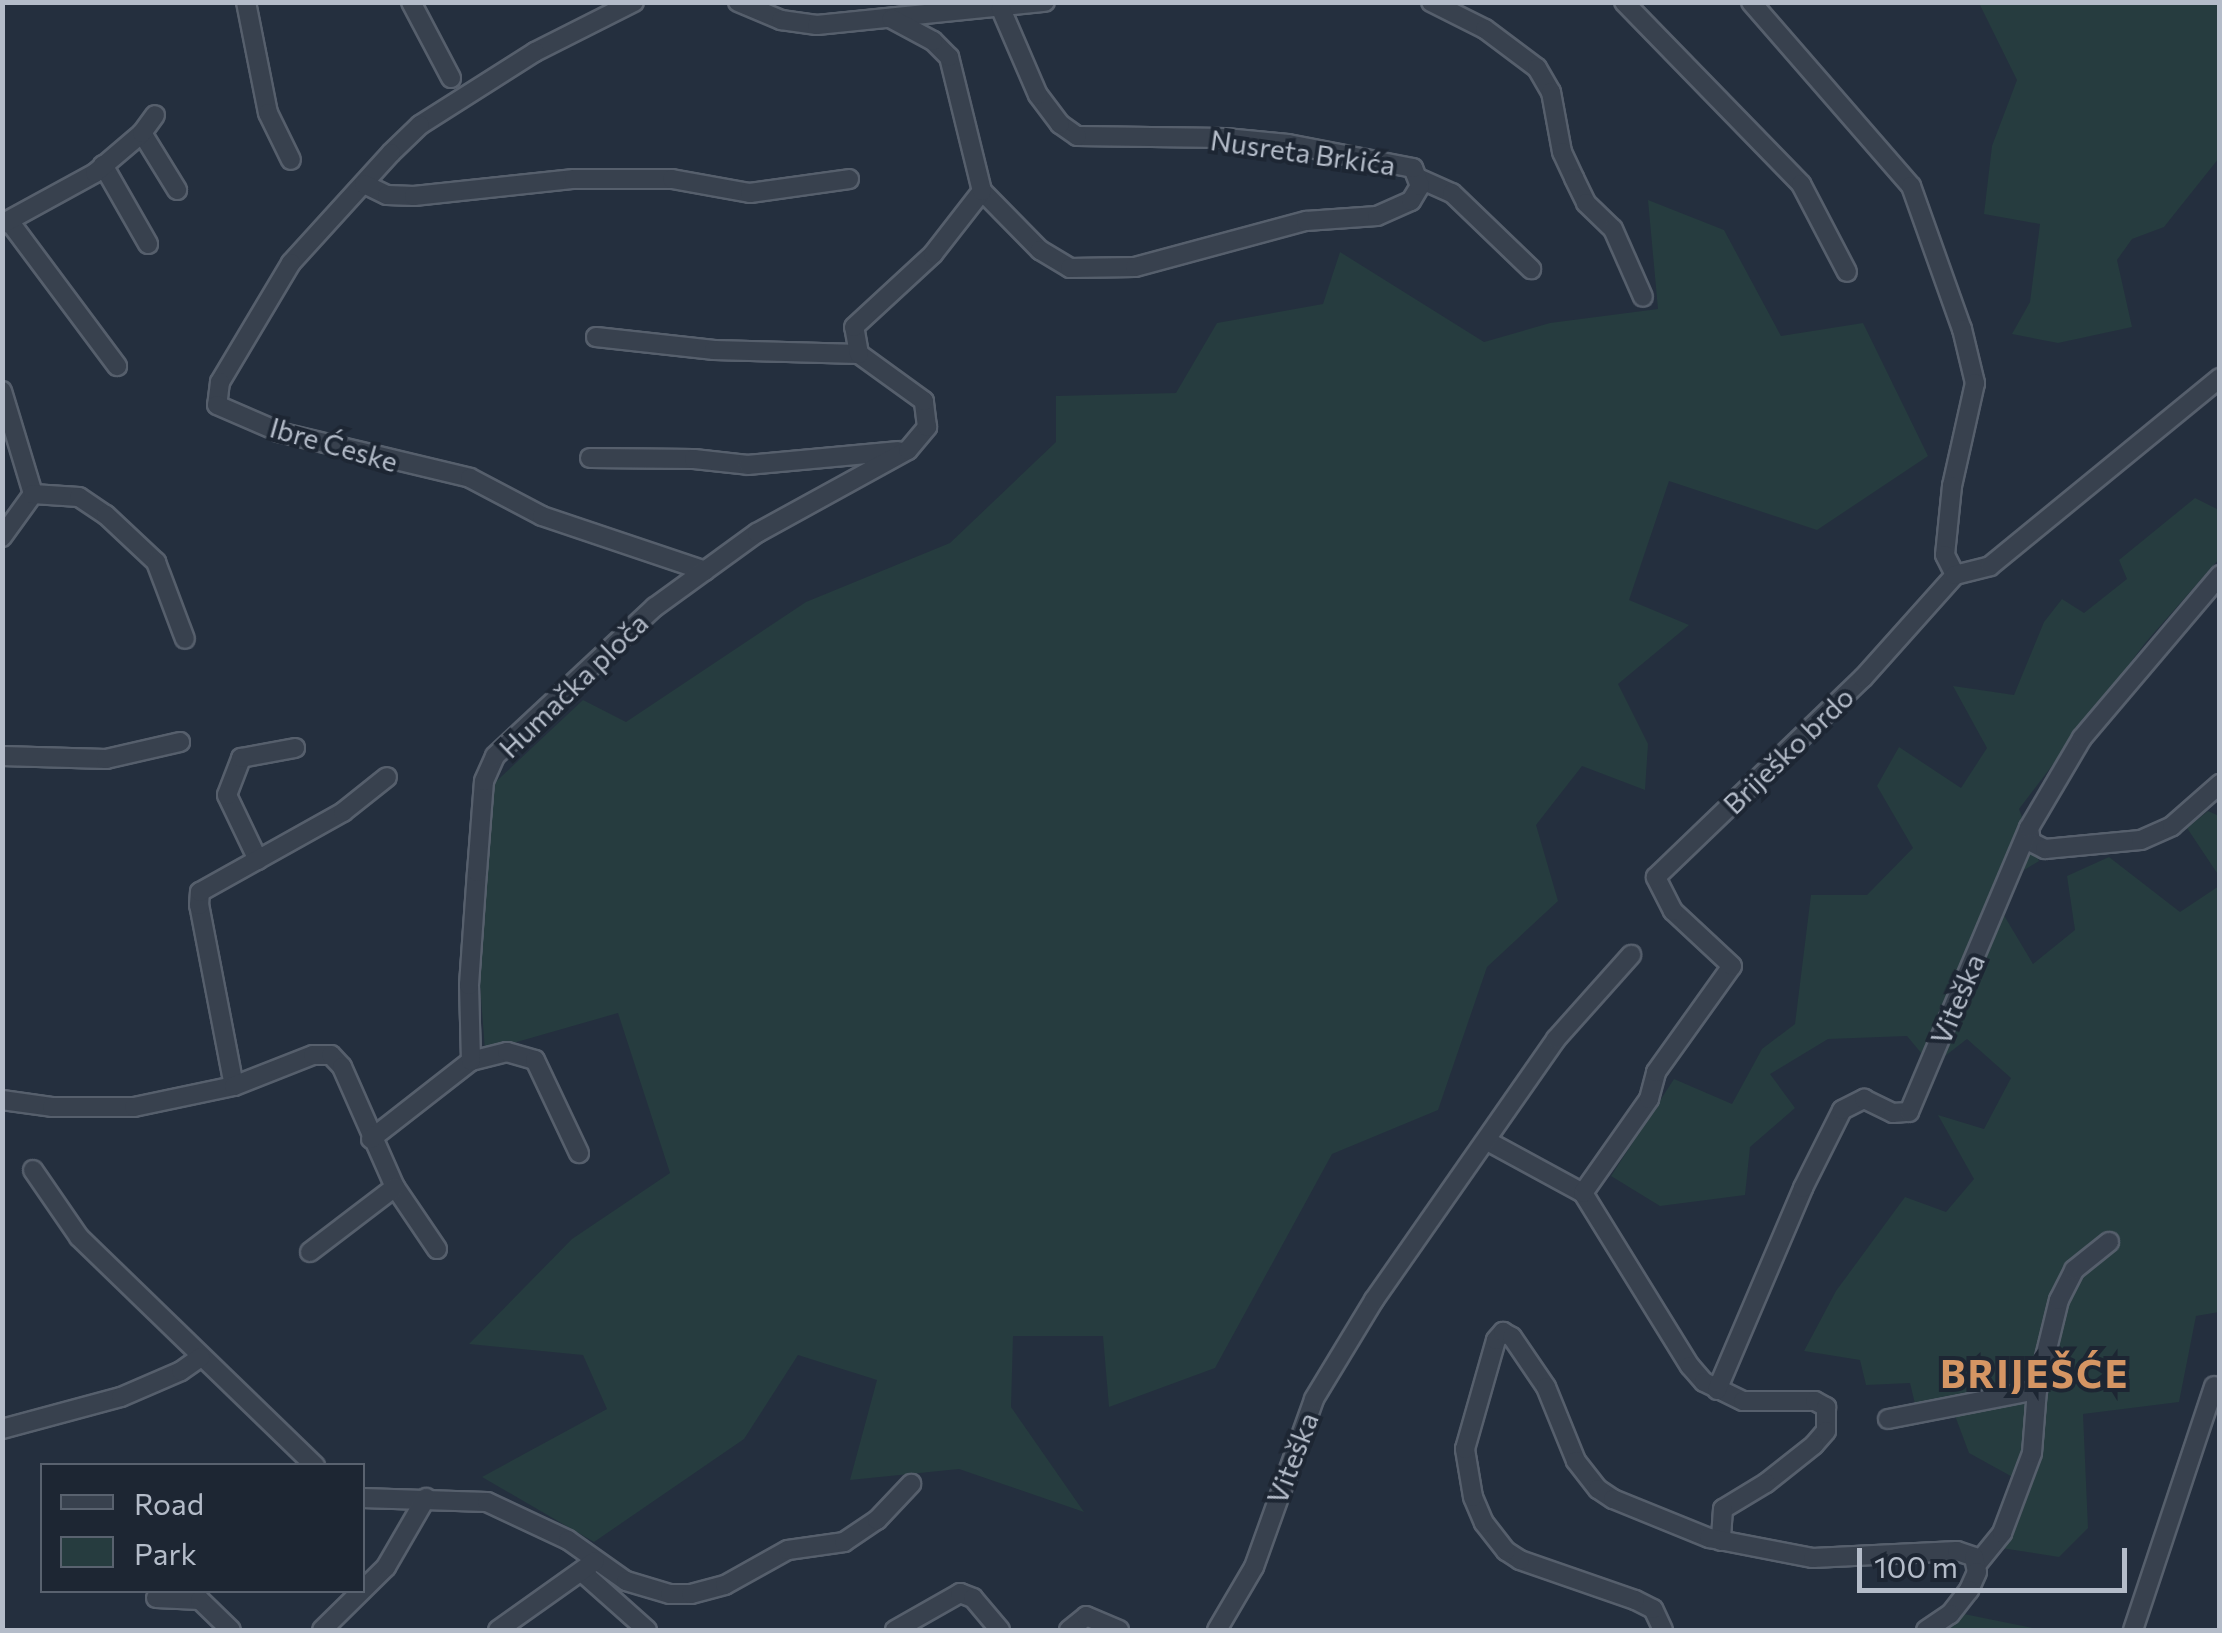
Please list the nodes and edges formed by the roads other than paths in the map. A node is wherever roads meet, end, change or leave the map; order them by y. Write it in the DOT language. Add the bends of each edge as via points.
graph roads {
  1 [pos="246,2"];
  2 [pos="411,2"];
  3 [pos="634,2"];
  4 [pos="738,2"];
  5 [pos="1044,2"];
  6 [pos="1431,2"];
  7 [pos="1624,2"];
  8 [pos="1756,5"];
  9 [pos="1001,9"];
  10 [pos="892,19"];
  11 [pos="451,78"];
  12 [pos="155,115"];
  13 [pos="142,133"];
  14 [pos="292,160"];
  15 [pos="103,166"];
  16 [pos="849,179"];
  17 [pos="1420,179"];
  18 [pos="364,184"];
  19 [pos="177,190"];
  20 [pos="982,190"];
  21 [pos="6,223"];
  22 [pos="148,244"];
  23 [pos="1531,269"];
  24 [pos="1847,272"];
  25 [pos="1643,297"];
  26 [pos="596,336"];
  27 [pos="859,354"];
  28 [pos="117,366"];
  29 [pos="2220,378"];
  30 [pos="2,391"];
  31 [pos="908,450"];
  32 [pos="590,458"];
  33 [pos="33,494"];
  34 [pos="2,510"];
  35 [pos="5,535"];
  36 [pos="705,571"];
  37 [pos="1954,575"];
  38 [pos="2220,575"];
  39 [pos="185,640"];
  40 [pos="180,742"];
  41 [pos="295,748"];
  42 [pos="2,756"];
  43 [pos="388,777"];
  44 [pos="2220,784"];
  45 [pos="2030,828"];
  46 [pos="258,860"];
  47 [pos="1631,955"];
  48 [pos="472,1061"];
  49 [pos="234,1086"];
  50 [pos="2,1100"];
  51 [pos="371,1139"];
  52 [pos="1488,1142"];
  53 [pos="579,1153"];
  54 [pos="33,1170"];
  55 [pos="394,1187"];
  56 [pos="1583,1193"];
  57 [pos="2108,1242"];
  58 [pos="436,1249"];
  59 [pos="310,1252"];
  60 [pos="201,1357"];
  61 [pos="2214,1386"];
  62 [pos="1718,1390"];
  63 [pos="2036,1390"];
  64 [pos="1888,1419"];
  65 [pos="2,1429"];
  66 [pos="312,1463"];
  67 [pos="911,1484"];
  68 [pos="365,1498"];
  69 [pos="426,1498"];
  70 [pos="1721,1542"];
  71 [pos="1978,1564"];
  72 [pos="589,1566"];
  73 [pos="365,1588"];
  74 [pos="360,1593"];
  75 [pos="156,1598"];
  76 [pos="230,1630"];
  77 [pos="322,1630"];
  78 [pos="498,1630"];
  79 [pos="647,1630"];
  80 [pos="895,1630"];
  81 [pos="1000,1630"];
  82 [pos="1068,1630"];
  83 [pos="1119,1630"];
  84 [pos="1217,1630"];
  85 [pos="1663,1630"];
  86 [pos="1926,1630"];
  87 [pos="2133,1630"];
  1 -- 14 [label="street" via="268,112"];
  2 -- 11 [label="street"];
  3 -- 18 [label="street, Ibre Ćeske" via="449,106"];
  4 -- 10 [label="street" via="781,20 817,25"];
  5 -- 9 [label="street"];
  6 -- 25 [label="street" via="1486,28 1536,68 1550,92 1574,178 1586,203 1613,228"];
  7 -- 24 [label="street" via="1801,184"];
  8 -- 37 [label="street" via="1911,186 1962,329 1975,383 1952,486 1946,554"];
  9 -- 10 [label="street"];
  9 -- 17 [label="street, Nusreta Brkića" via="1038,95 1077,136 1288,144 1407,166"];
  10 -- 20 [label="street" via="949,57"];
  12 -- 13 [label="street"];
  13 -- 15 [label="street"];
  13 -- 19 [label="street"];
  15 -- 21 [label="street"];
  15 -- 22 [label="street"];
  16 -- 18 [label="street" via="750,193 672,179 574,179 414,196"];
  17 -- 20 [label="street, Nusreta Brkića" via="1412,201 1377,216 1306,220 1135,267 1070,268 1040,250"];
  17 -- 23 [label="street" via="1452,193"];
  18 -- 36 [label="street, Ibre Ćeske" via="291,263 220,382 217,405 278,432 470,478 542,516"];
  20 -- 27 [label="street" via="933,254 854,327"];
  21 -- 28 [label="street"];
  26 -- 27 [label="street" via="714,350"];
  27 -- 31 [label="street" via="924,401 927,427"];
  29 -- 37 [label="street, Briješko brdo" via="1990,566"];
  30 -- 33 [label="street"];
  31 -- 32 [label="street" via="748,466 694,458"];
  31 -- 36 [label="street, Humačka ploča" via="758,533"];
  33 -- 35 [label="street"];
  33 -- 39 [label="street" via="79,497 156,562"];
  34 -- 35 [label="street"];
  36 -- 48 [label="street, Humačka ploča" via="655,606 496,756 484,781 470,985"];
  37 -- 56 [label="street, Briješko brdo" via="1863,678 1656,877 1673,911 1732,966 1656,1072 1648,1100"];
  38 -- 45 [label="street, Viteška" via="2082,738"];
  40 -- 42 [label="street" via="106,759"];
  41 -- 46 [label="street" via="241,758 227,795"];
  43 -- 46 [label="street" via="343,812"];
  44 -- 45 [label="street" via="2172,826 2142,840 2045,850 2031,842"];
  45 -- 62 [label="street, Viteška" via="1909,1112 1893,1113 1864,1099 1842,1110"];
  46 -- 49 [label="street" via="204,886 198,898"];
  47 -- 52 [label="street, Viteška" via="1556,1039"];
  48 -- 51 [label="street"];
  48 -- 53 [label="street" via="507,1052 535,1060"];
  49 -- 50 [label="street" via="96,1110"];
  49 -- 51 [label="street" via="331,1054"];
  51 -- 55 [label="street"];
  52 -- 56 [label="street"];
  52 -- 84 [label="street, Viteška" via="1374,1300 1314,1399 1254,1566"];
  54 -- 60 [label="street" via="79,1237"];
  55 -- 58 [label="street"];
  55 -- 59 [label="street"];
  56 -- 62 [label="street" via="1690,1366"];
  57 -- 63 [label="street" via="2074,1270 2059,1300"];
  60 -- 65 [label="street" via="121,1397"];
  60 -- 66 [label="street"];
  61 -- 87 [label="street"];
  62 -- 70 [label="street" via="1742,1401 1815,1400 1830,1413 1814,1446 1723,1509"];
  63 -- 64 [label="street"];
  63 -- 71 [label="street" via="2032,1452 2018,1498"];
  67 -- 72 [label="street" via="856,1536 788,1550 708,1591 646,1589"];
  68 -- 69 [label="street"];
  69 -- 72 [label="street" via="468,1498 512,1510 568,1540"];
  69 -- 73 [label="street" via="386,1567"];
  70 -- 71 [label="street" via="1813,1558 1957,1551"];
  70 -- 85 [label="street" via="1598,1489 1576,1461 1546,1387 1503,1332 1465,1449 1484,1524 1506,1551 1652,1609"];
  71 -- 86 [label="street" via="1960,1605"];
  72 -- 78 [label="street"];
  72 -- 79 [label="street"];
  74 -- 77 [label="street"];
  75 -- 76 [label="street" via="200,1600"];
  80 -- 81 [label="street" via="960,1592"];
  82 -- 83 [label="street" via="1091,1616"];
}
